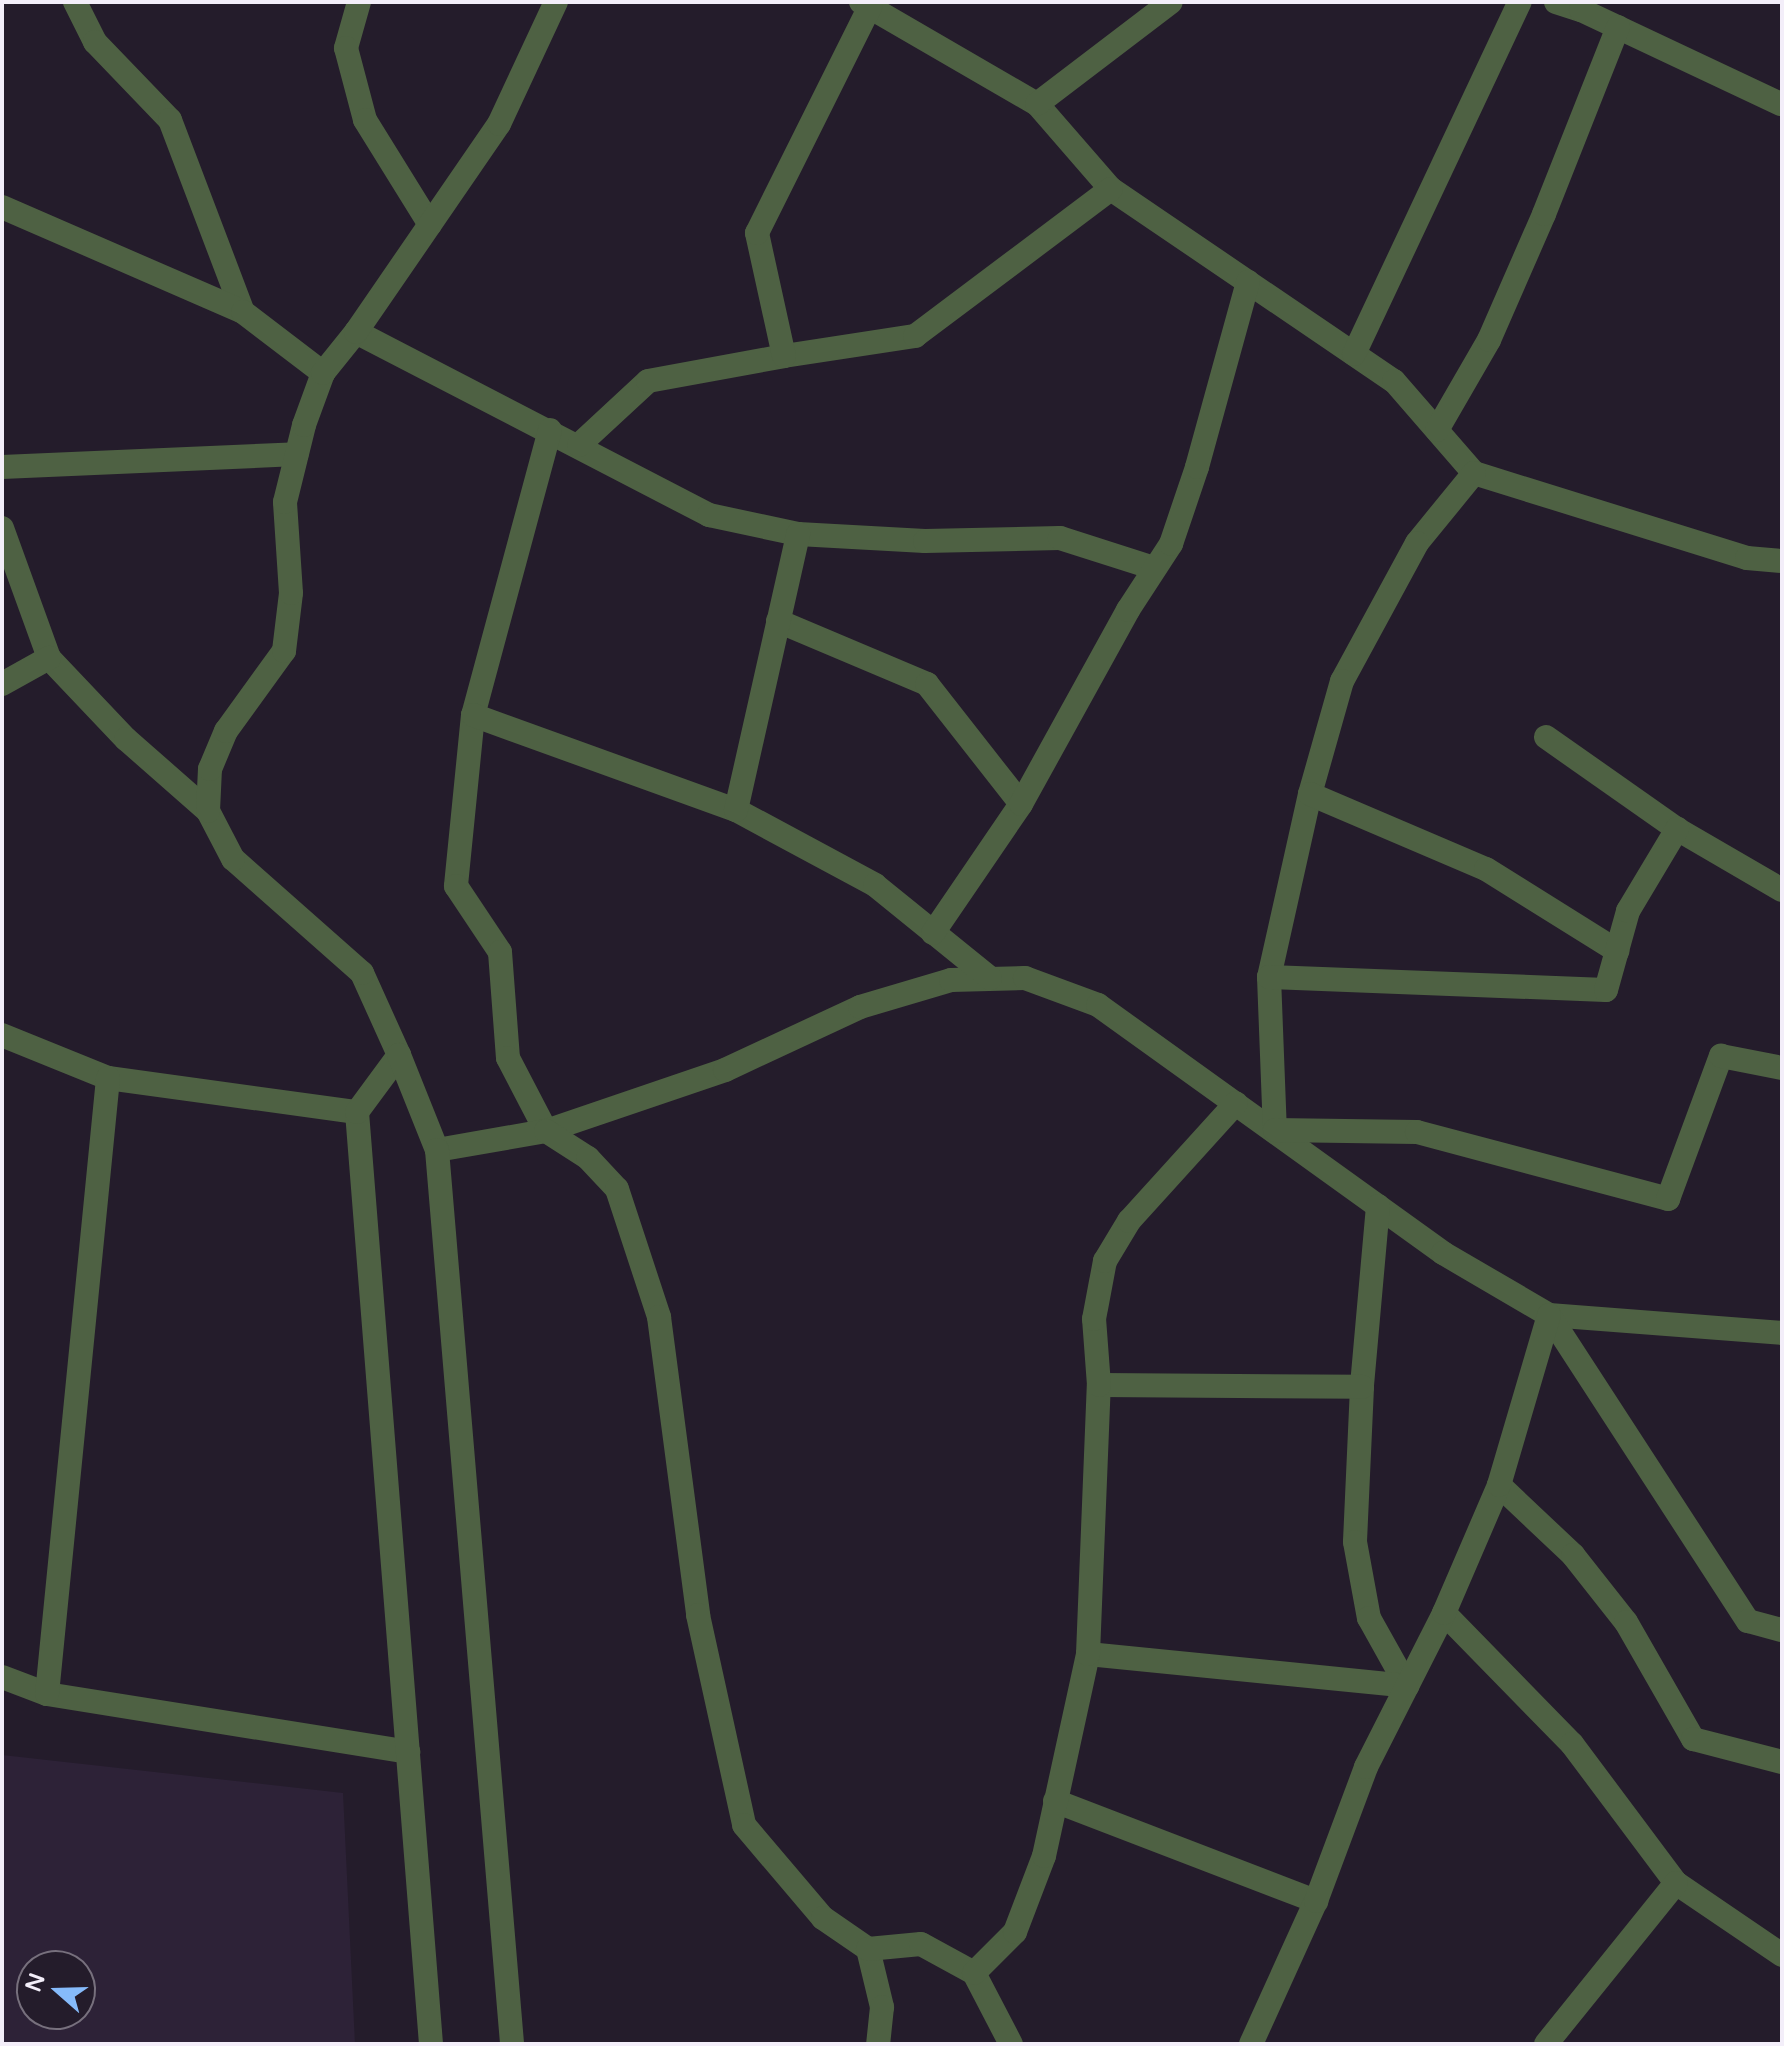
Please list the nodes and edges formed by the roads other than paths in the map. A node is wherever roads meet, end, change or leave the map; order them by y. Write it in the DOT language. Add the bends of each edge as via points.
graph roads {
  1 [pos="75,2"];
  2 [pos="359,2"];
  3 [pos="556,2"];
  4 [pos="1171,2"];
  5 [pos="1520,2"];
  6 [pos="1556,2"];
  7 [pos="865,4"];
  8 [pos="1582,6"];
  9 [pos="1618,27"];
  10 [pos="1037,104"];
  11 [pos="1782,105"];
  12 [pos="1111,189"];
  13 [pos="2,207"];
  14 [pos="430,225"];
  15 [pos="1248,282"];
  16 [pos="243,312"];
  17 [pos="356,332"];
  18 [pos="1354,354"];
  19 [pos="784,356"];
  20 [pos="323,373"];
  21 [pos="550,430"];
  22 [pos="1437,430"];
  23 [pos="579,445"];
  24 [pos="297,454"];
  25 [pos="2,467"];
  26 [pos="1474,473"];
  27 [pos="2,528"];
  28 [pos="798,534"];
  29 [pos="1782,561"];
  30 [pos="1154,568"];
  31 [pos="778,621"];
  32 [pos="49,658"];
  33 [pos="2,684"];
  34 [pos="473,715"];
  35 [pos="1546,737"];
  36 [pos="1310,794"];
  37 [pos="1021,804"];
  38 [pos="736,810"];
  39 [pos="208,811"];
  40 [pos="1677,829"];
  41 [pos="1782,890"];
  42 [pos="933,933"];
  43 [pos="1617,951"];
  44 [pos="1269,977"];
  45 [pos="990,978"];
  46 [pos="2,1035"];
  47 [pos="399,1055"];
  48 [pos="1782,1068"];
  49 [pos="108,1078"];
  50 [pos="1236,1103"];
  51 [pos="357,1112"];
  52 [pos="1275,1130"];
  53 [pos="546,1131"];
  54 [pos="437,1150"];
  55 [pos="1378,1206"];
  56 [pos="1549,1315"];
  57 [pos="1782,1333"];
  58 [pos="1099,1385"];
  59 [pos="1362,1387"];
  60 [pos="1499,1485"];
  61 [pos="1444,1613"];
  62 [pos="1782,1630"];
  63 [pos="1088,1654"];
  64 [pos="2,1677"];
  65 [pos="1407,1686"];
  66 [pos="47,1694"];
  67 [pos="408,1752"];
  68 [pos="1782,1762"];
  69 [pos="1055,1801"];
  70 [pos="1676,1883"];
  71 [pos="1316,1901"];
  72 [pos="868,1949"];
  73 [pos="1782,1955"];
  74 [pos="974,1973"];
  75 [pos="1253,2042"];
  76 [pos="431,2044"];
  77 [pos="512,2044"];
  78 [pos="878,2044"];
  79 [pos="1011,2044"];
  80 [pos="1546,2044"];
  1 -- 16 [label="street" via="95,42 170,120"];
  2 -- 14 [label="street" via="346,48 365,120"];
  3 -- 14 [label="street" via="499,124"];
  4 -- 10 [label="street"];
  5 -- 18 [label="street"];
  6 -- 8 [label="street"];
  7 -- 10 [label="street"];
  7 -- 19 [label="street" via="757,233"];
  8 -- 9 [label="street"];
  9 -- 11 [label="street"];
  9 -- 22 [label="street" via="1489,340"];
  10 -- 12 [label="street"];
  12 -- 15 [label="street"];
  12 -- 19 [label="street" via="915,336"];
  13 -- 16 [label="street"];
  14 -- 17 [label="street"];
  15 -- 18 [label="street"];
  15 -- 30 [label="street" via="1197,467 1171,544"];
  16 -- 20 [label="street"];
  17 -- 20 [label="street"];
  17 -- 21 [label="street"];
  18 -- 22 [label="street" via="1394,381"];
  19 -- 23 [label="street" via="648,381"];
  20 -- 24 [label="street"];
  21 -- 23 [label="street"];
  21 -- 34 [label="street"];
  22 -- 26 [label="street"];
  23 -- 28 [label="street" via="709,515"];
  24 -- 25 [label="street"];
  24 -- 39 [label="street" via="285,502 291,593 284,651 226,731 210,769"];
  26 -- 29 [label="street" via="1747,558"];
  26 -- 36 [label="street" via="1417,543 1342,681"];
  27 -- 32 [label="street"];
  28 -- 30 [label="street" via="925,541 1060,538"];
  28 -- 31 [label="street"];
  30 -- 37 [label="street"];
  31 -- 37 [label="street" via="927,684"];
  31 -- 38 [label="street"];
  32 -- 33 [label="street"];
  32 -- 39 [label="street" via="126,739"];
  34 -- 38 [label="street"];
  34 -- 53 [label="street" via="456,886 500,952 508,1058"];
  35 -- 40 [label="street"];
  36 -- 43 [label="street" via="1486,869"];
  36 -- 44 [label="street"];
  37 -- 42 [label="street"];
  38 -- 42 [label="street" via="875,885"];
  39 -- 47 [label="street" via="233,859 362,973"];
  40 -- 41 [label="street"];
  40 -- 43 [label="street" via="1628,911"];
  42 -- 45 [label="street"];
  43 -- 44 [label="street" via="1606,990"];
  44 -- 52 [label="street"];
  45 -- 50 [label="street" via="1025,978 1098,1005"];
  45 -- 53 [label="street" via="951,980 860,1007 725,1070"];
  46 -- 49 [label="street"];
  47 -- 51 [label="street"];
  47 -- 54 [label="street"];
  48 -- 52 [label="street" via="1721,1056 1668,1199 1417,1132"];
  49 -- 51 [label="street"];
  49 -- 66 [label="street"];
  50 -- 52 [label="street"];
  50 -- 58 [label="street" via="1129,1221 1105,1261 1094,1319"];
  51 -- 67 [label="street"];
  52 -- 55 [label="street"];
  53 -- 54 [label="street"];
  53 -- 72 [label="street" via="588,1158 617,1189 659,1317 698,1615 744,1825 823,1918"];
  54 -- 77 [label="street"];
  55 -- 56 [label="street" via="1443,1253"];
  55 -- 59 [label="street"];
  56 -- 57 [label="street"];
  56 -- 60 [label="street"];
  56 -- 62 [label="street" via="1748,1621"];
  58 -- 59 [label="street"];
  58 -- 63 [label="street"];
  59 -- 65 [label="street" via="1355,1542 1369,1618"];
  60 -- 61 [label="street"];
  60 -- 68 [label="street" via="1573,1555 1626,1622 1693,1739"];
  61 -- 65 [label="street"];
  61 -- 70 [label="street" via="1572,1744"];
  63 -- 65 [label="street"];
  63 -- 69 [label="street"];
  64 -- 66 [label="street"];
  65 -- 71 [label="street" via="1366,1767"];
  66 -- 67 [label="street"];
  67 -- 76 [label="street"];
  69 -- 71 [label="street"];
  69 -- 74 [label="street" via="1044,1856 1015,1932"];
  70 -- 73 [label="street"];
  70 -- 80 [label="street"];
  71 -- 75 [label="street"];
  72 -- 74 [label="street" via="921,1944"];
  72 -- 78 [label="street" via="882,2007"];
  74 -- 79 [label="street"];
}
